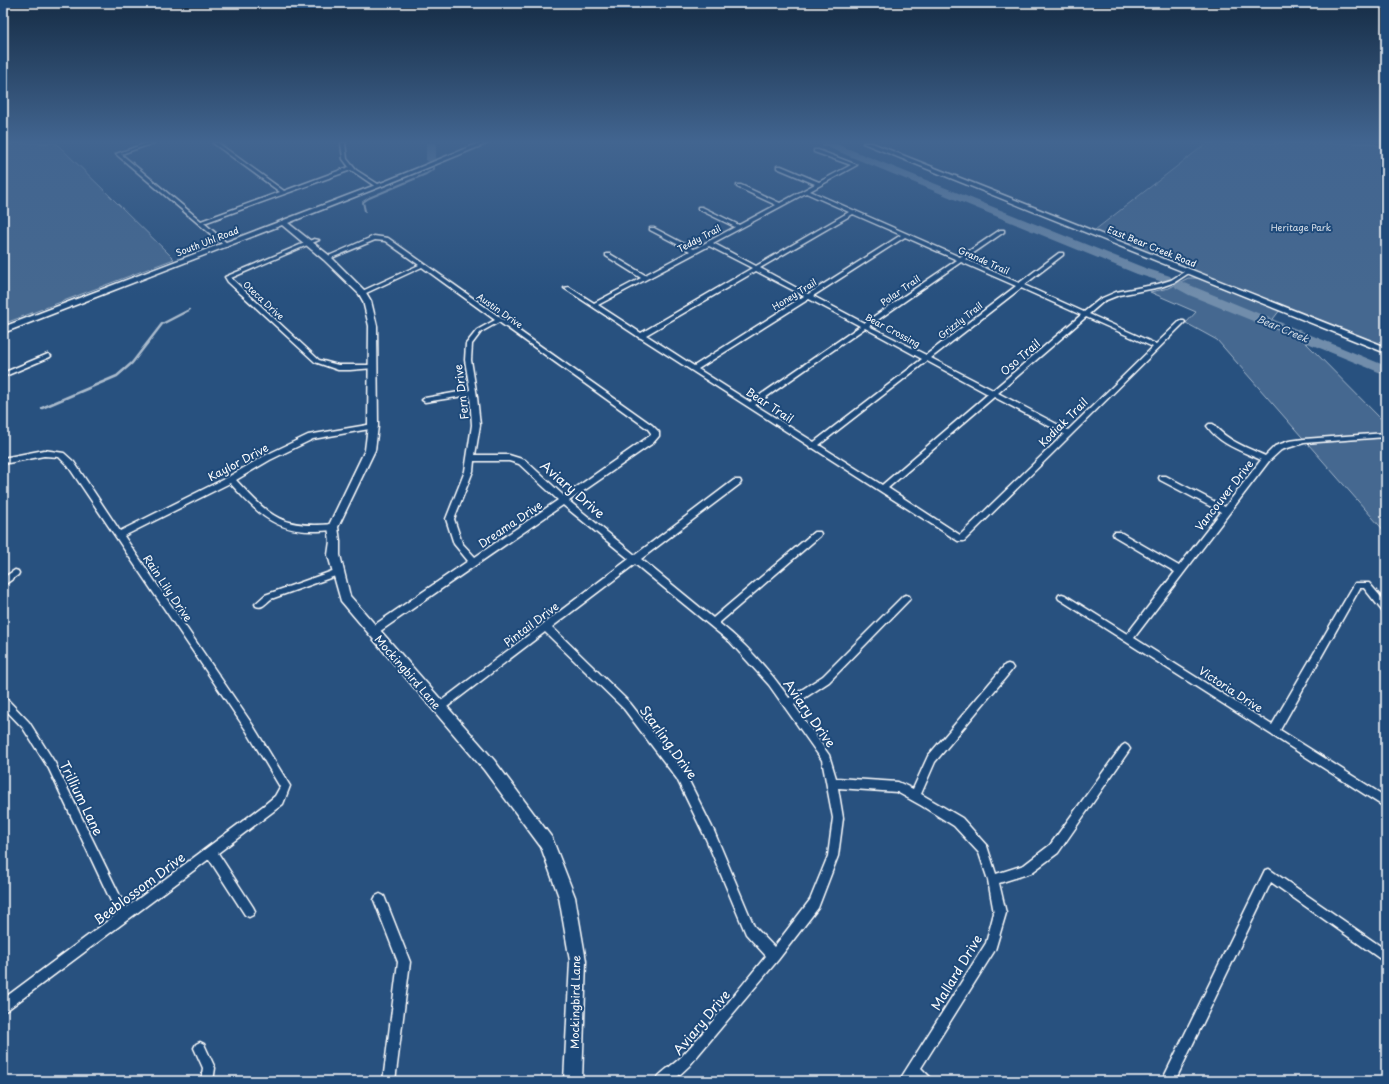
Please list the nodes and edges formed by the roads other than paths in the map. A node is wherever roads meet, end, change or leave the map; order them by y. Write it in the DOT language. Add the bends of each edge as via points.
graph roads {
  1 [pos="165,194"];
  2 [pos="282,194"];
  3 [pos="358,194"];
  4 [pos="756,194"];
  5 [pos="801,194"];
  6 [pos="812,194"];
  7 [pos="993,194"];
  8 [pos="780,205"];
  9 [pos="700,208"];
  10 [pos="853,212"];
  11 [pos="287,221"];
  12 [pos="200,223"];
  13 [pos="738,227"];
  14 [pos="652,229"];
  15 [pos="1002,231"];
  16 [pos="905,235"];
  17 [pos="312,241"];
  18 [pos="708,243"];
  19 [pos="226,244"];
  20 [pos="694,251"];
  21 [pos="1061,254"];
  22 [pos="608,256"];
  23 [pos="327,258"];
  24 [pos="960,260"];
  25 [pos="423,265"];
  26 [pos="756,268"];
  27 [pos="1188,271"];
  28 [pos="645,278"];
  29 [pos="1019,286"];
  30 [pos="567,288"];
  31 [pos="362,293"];
  32 [pos="809,296"];
  33 [pos="594,305"];
  34 [pos="1085,315"];
  35 [pos="499,320"];
  36 [pos="1182,322"];
  37 [pos="866,325"];
  38 [pos="3,330"];
  39 [pos="640,336"];
  40 [pos="1156,346"];
  41 [pos="1386,350"];
  42 [pos="48,356"];
  43 [pos="926,358"];
  44 [pos="372,367"];
  45 [pos="693,369"];
  46 [pos="3,375"];
  47 [pos="473,392"];
  48 [pos="994,393"];
  49 [pos="426,400"];
  50 [pos="750,405"];
  51 [pos="373,426"];
  52 [pos="1212,426"];
  53 [pos="655,432"];
  54 [pos="1068,433"];
  55 [pos="1382,435"];
  56 [pos="813,446"];
  57 [pos="471,458"];
  58 [pos="1266,459"];
  59 [pos="3,461"];
  60 [pos="231,478"];
  61 [pos="1163,478"];
  62 [pos="737,482"];
  63 [pos="882,489"];
  64 [pos="564,501"];
  65 [pos="1226,511"];
  66 [pos="333,527"];
  67 [pos="817,534"];
  68 [pos="1117,534"];
  69 [pos="119,535"];
  70 [pos="961,539"];
  71 [pos="636,559"];
  72 [pos="474,562"];
  73 [pos="1180,570"];
  74 [pos="15,572"];
  75 [pos="338,572"];
  76 [pos="3,583"];
  77 [pos="1062,596"];
  78 [pos="906,598"];
  79 [pos="259,604"];
  80 [pos="1386,609"];
  81 [pos="713,623"];
  82 [pos="546,627"];
  83 [pos="373,631"];
  84 [pos="1129,638"];
  85 [pos="1008,668"];
  86 [pos="3,701"];
  87 [pos="789,703"];
  88 [pos="440,707"];
  89 [pos="1274,731"];
  90 [pos="1125,749"];
  91 [pos="832,783"];
  92 [pos="285,786"];
  93 [pos="915,796"];
  94 [pos="1386,802"];
  95 [pos="211,852"];
  96 [pos="992,880"];
  97 [pos="380,900"];
  98 [pos="249,911"];
  99 [pos="124,916"];
  100 [pos="774,956"];
  101 [pos="1386,957"];
  102 [pos="3,1006"];
  103 [pos="200,1048"];
  104 [pos="914,1069"];
  105 [pos="207,1081"];
  106 [pos="389,1081"];
  107 [pos="573,1081"];
  108 [pos="661,1081"];
  109 [pos="905,1081"];
  110 [pos="926,1081"];
  111 [pos="1168,1081"];
  1 -- 12 [label="street"];
  2 -- 12 [label="street"];
  3 -- 11 [label="main road, South Uhl Road"];
  4 -- 8 [label="street"];
  5 -- 8 [label="street, Teddy Trail"];
  6 -- 10 [label="street, Grande Trail"];
  7 -- 27 [label="main road, East Bear Creek Road"];
  8 -- 13 [label="street, Teddy Trail"];
  9 -- 13 [label="street"];
  10 -- 16 [label="street, Grande Trail"];
  10 -- 26 [label="street"];
  11 -- 17 [label="main road"];
  11 -- 19 [label="main road, South Uhl Road"];
  12 -- 19 [label="street"];
  13 -- 18 [label="street, Teddy Trail"];
  14 -- 20 [label="street"];
  15 -- 24 [label="street, Polar Trail"];
  16 -- 24 [label="street, Grande Trail"];
  16 -- 32 [label="street, Honey Trail"];
  17 -- 23 [label="main road" via="318,252"];
  17 -- 44 [label="street, Oteca Drive" via="228,276 230,281 317,361 340,369"];
  18 -- 20 [label="street, Teddy Trail"];
  18 -- 26 [label="street, Bear Crossing"];
  19 -- 38 [label="main road, South Uhl Road"];
  20 -- 28 [label="street, Teddy Trail"];
  21 -- 29 [label="street, Grizzly Trail"];
  22 -- 28 [label="street"];
  23 -- 25 [label="street, Austin Drive" via="374,238 380,238 386,239"];
  23 -- 31 [label="main road"];
  24 -- 29 [label="street, Grande Trail"];
  24 -- 37 [label="street, Polar Trail"];
  25 -- 31 [label="street"];
  25 -- 35 [label="street, Austin Drive"];
  26 -- 32 [label="street, Bear Crossing"];
  26 -- 39 [label="street"];
  27 -- 34 [label="street, Oso Trail" via="1159,286 1118,293 1102,300"];
  27 -- 41 [label="main road, East Bear Creek Road"];
  28 -- 33 [label="street, Teddy Trail"];
  29 -- 34 [label="street, Grande Trail"];
  29 -- 43 [label="street, Grizzly Trail"];
  30 -- 33 [label="street, Bear Trail"];
  31 -- 44 [label="main road" via="367,301 373,326"];
  32 -- 37 [label="street, Bear Crossing"];
  32 -- 45 [label="street, Honey Trail"];
  33 -- 39 [label="street, Bear Trail"];
  34 -- 40 [label="street, Grande Trail"];
  34 -- 48 [label="street, Oso Trail"];
  35 -- 47 [label="street, Fern Drive" via="479,331 469,344 468,360"];
  35 -- 53 [label="street, Austin Drive"];
  36 -- 40 [label="street, Kodiak Trail"];
  37 -- 43 [label="street, Bear Crossing"];
  37 -- 50 [label="street, Polar Trail"];
  39 -- 45 [label="street, Bear Trail"];
  40 -- 54 [label="street, Kodiak Trail"];
  42 -- 46 [label="street"];
  43 -- 48 [label="street, Bear Crossing"];
  43 -- 56 [label="street, Grizzly Trail"];
  44 -- 51 [label="main road"];
  45 -- 50 [label="street, Bear Trail"];
  47 -- 49 [label="street"];
  47 -- 57 [label="street, Fern Drive" via="476,425"];
  48 -- 54 [label="street, Bear Crossing"];
  48 -- 63 [label="street, Oso Trail"];
  50 -- 56 [label="street, Bear Trail"];
  51 -- 60 [label="street, Kaylor Drive" via="311,437"];
  51 -- 66 [label="main road" via="370,450"];
  52 -- 58 [label="street" via="1224,439"];
  53 -- 64 [label="street, Dreama Drive" via="650,441"];
  54 -- 70 [label="street, Kodiak Trail"];
  55 -- 58 [label="street, Vancouver Drive" via="1289,444 1278,448"];
  56 -- 63 [label="street, Bear Trail"];
  57 -- 64 [label="street, Aviary Drive" via="509,458 522,462"];
  57 -- 72 [label="street, Fern Drive" via="469,471 450,519 458,544"];
  58 -- 65 [label="street, Vancouver Drive"];
  59 -- 69 [label="street, Rain Lily Drive" via="44,453 61,455 71,464"];
  60 -- 66 [label="street" via="268,518 284,525 302,528"];
  60 -- 69 [label="street, Kaylor Drive"];
  61 -- 65 [label="street"];
  62 -- 71 [label="street, Pintail Drive"];
  63 -- 70 [label="street, Bear Trail"];
  64 -- 71 [label="street, Aviary Drive"];
  64 -- 72 [label="street, Dreama Drive"];
  65 -- 73 [label="street, Vancouver Drive"];
  66 -- 75 [label="main road, Mockingbird Lane" via="334,555"];
  67 -- 81 [label="street"];
  68 -- 73 [label="street"];
  69 -- 92 [label="street, Rain Lily Drive"];
  71 -- 81 [label="street, Aviary Drive"];
  71 -- 82 [label="street, Pintail Drive"];
  72 -- 83 [label="street, Dreama Drive"];
  73 -- 84 [label="street, Vancouver Drive"];
  74 -- 76 [label="street"];
  75 -- 79 [label="street" via="268,597"];
  75 -- 83 [label="main road, Mockingbird Lane" via="345,598"];
  77 -- 84 [label="street, Victoria Drive"];
  78 -- 87 [label="street" via="826,679"];
  80 -- 89 [label="street" via="1366,585 1358,585"];
  81 -- 87 [label="street, Aviary Drive" via="738,645"];
  82 -- 88 [label="street, Pintail Drive"];
  82 -- 100 [label="street, Starling Drive" via="627,706 681,776 710,835 750,930"];
  83 -- 88 [label="main road, Mockingbird Lane"];
  84 -- 89 [label="street, Victoria Drive"];
  85 -- 93 [label="street" via="931,759"];
  86 -- 99 [label="street, Trillium Lane" via="26,725 52,766"];
  87 -- 91 [label="street, Aviary Drive" via="826,758"];
  88 -- 107 [label="main road, Mockingbird Lane" via="489,765 547,843 567,897 578,961"];
  89 -- 94 [label="street, Victoria Drive"];
  90 -- 96 [label="street" via="1054,849 1028,869"];
  91 -- 93 [label="street, Mallard Drive" via="898,786"];
  91 -- 100 [label="street, Aviary Drive" via="838,818 833,856 814,904"];
  92 -- 95 [label="street, Beeblossom Drive" via="279,800"];
  93 -- 96 [label="street, Mallard Drive" via="958,822 982,850"];
  95 -- 98 [label="street"];
  95 -- 99 [label="street, Beeblossom Drive"];
  96 -- 104 [label="street, Mallard Drive" via="1000,913 992,946"];
  97 -- 106 [label="street" via="404,962"];
  99 -- 102 [label="street, Beeblossom Drive"];
  100 -- 108 [label="street, Aviary Drive" via="685,1062"];
  101 -- 111 [label="street" via="1269,874"];
  103 -- 105 [label="street" via="208,1068"];
  104 -- 109 [label="street, Mallard Drive"];
  104 -- 110 [label="street"];
}
